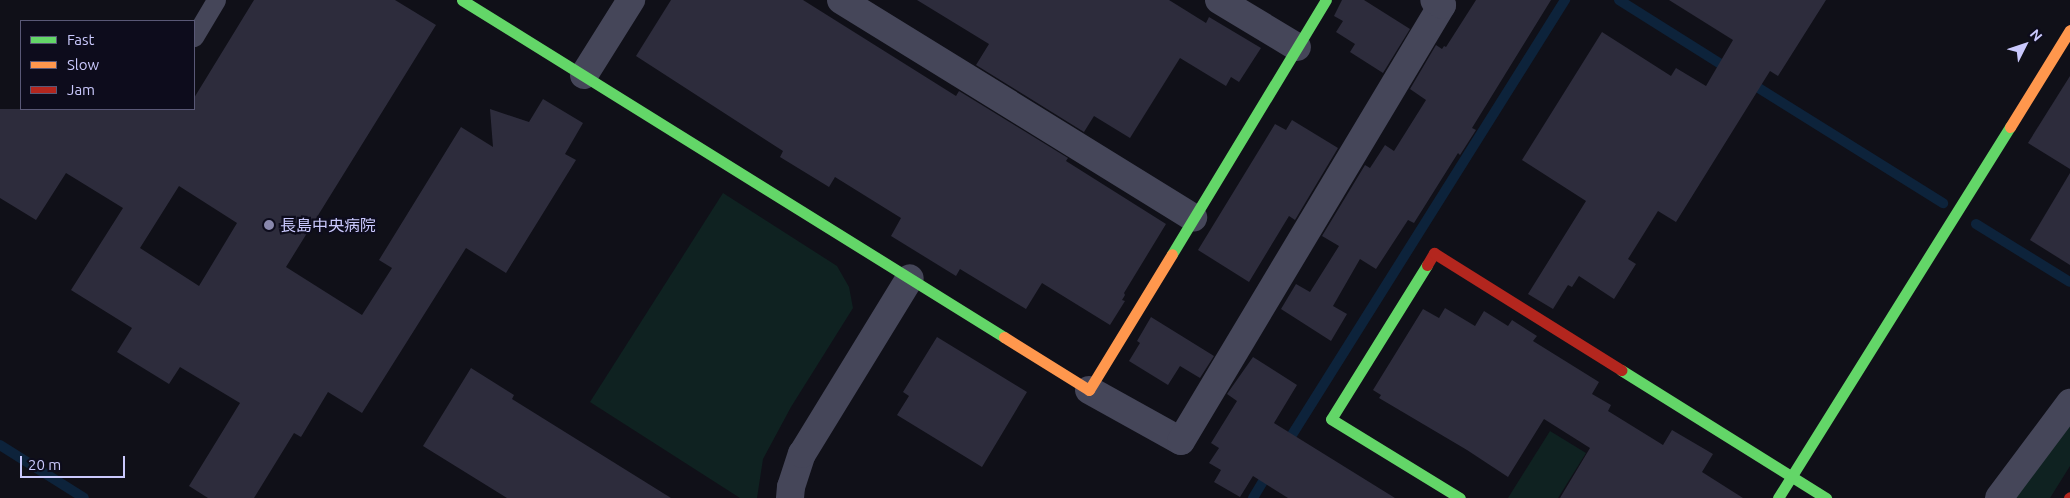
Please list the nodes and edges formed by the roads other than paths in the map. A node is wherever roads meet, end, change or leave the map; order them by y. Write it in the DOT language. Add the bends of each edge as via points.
graph roads {
  1 [pos="216,0"];
  2 [pos="462,0"];
  3 [pos="632,0"];
  4 [pos="841,0"];
  5 [pos="1220,0"];
  6 [pos="1326,0"];
  7 [pos="1434,0"];
  8 [pos="2070,30"];
  9 [pos="195,35"];
  10 [pos="1297,47"];
  11 [pos="584,75"];
  12 [pos="1193,217"];
  13 [pos="910,278"];
  14 [pos="1089,390"];
  15 [pos="2070,403"];
  16 [pos="1792,476"];
  17 [pos="790,498"];
  18 [pos="1460,498"];
  19 [pos="1778,498"];
  20 [pos="1826,498"];
  21 [pos="1999,498"];
  1 -- 9 [label="lane"];
  2 -- 11 [label="street"];
  3 -- 11 [label="street"];
  4 -- 12 [label="street"];
  5 -- 10 [label="street"];
  6 -- 10 [label="street"];
  7 -- 14 [label="street" via="1442,5 1181,441"];
  8 -- 16 [label="street"];
  10 -- 12 [label="street"];
  11 -- 13 [label="street"];
  12 -- 14 [label="street"];
  13 -- 14 [label="street"];
  13 -- 17 [label="street" via="802,454"];
  15 -- 21 [label="street"];
  16 -- 18 [label="street" via="1434,253 1331,419"];
  16 -- 19 [label="street"];
  16 -- 20 [label="street"];
}
